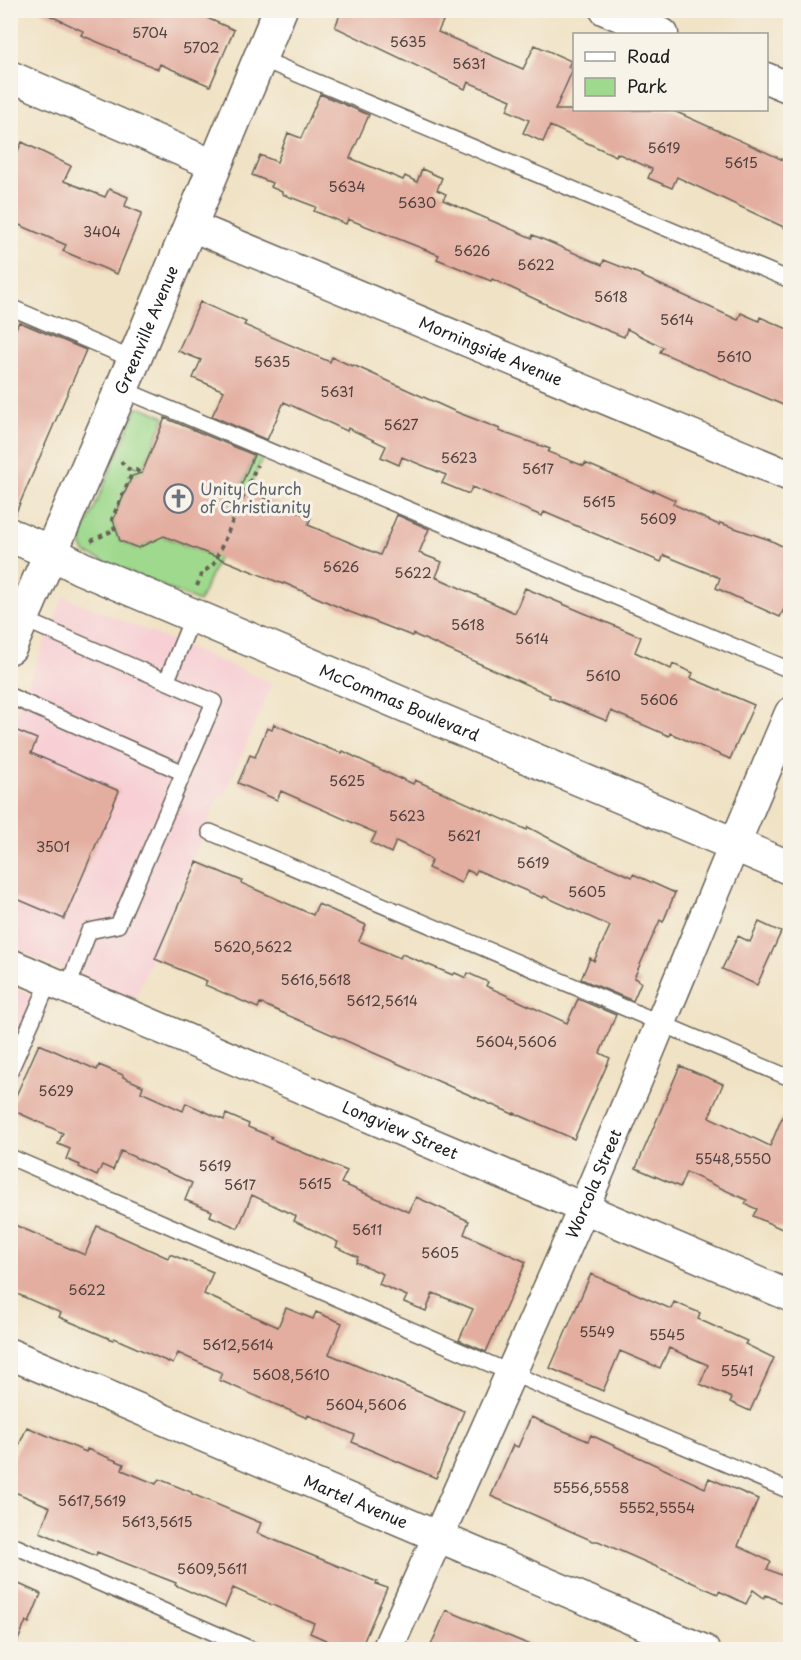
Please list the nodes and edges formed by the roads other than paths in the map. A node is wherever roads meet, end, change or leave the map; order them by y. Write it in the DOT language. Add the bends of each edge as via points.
graph roads {
  1 [pos="280,10"];
  2 [pos="605,10"];
  3 [pos="661,33"];
  4 [pos="259,58"];
  5 [pos="10,76"];
  6 [pos="768,79"];
  7 [pos="790,88"];
  8 [pos="214,165"];
  9 [pos="189,225"];
  10 [pos="790,280"];
  11 [pos="10,307"];
  12 [pos="128,374"];
  13 [pos="790,476"];
  14 [pos="10,535"];
  15 [pos="52,553"];
  16 [pos="194,604"];
  17 [pos="17,633"];
  18 [pos="790,670"];
  19 [pos="167,680"];
  20 [pos="10,696"];
  21 [pos="790,713"];
  22 [pos="184,773"];
  23 [pos="210,832"];
  24 [pos="734,845"];
  25 [pos="790,868"];
  26 [pos="10,964"];
  27 [pos="58,984"];
  28 [pos="661,1024"];
  29 [pos="10,1071"];
  30 [pos="790,1078"];
  31 [pos="10,1157"];
  32 [pos="583,1209"];
  33 [pos="790,1296"];
  34 [pos="10,1354"];
  35 [pos="511,1373"];
  36 [pos="790,1491"];
  37 [pos="440,1536"];
  38 [pos="10,1544"];
  39 [pos="253,1650"];
  40 [pos="387,1650"];
  41 [pos="704,1650"];
  1 -- 4 [label="street, Greenville Avenue"];
  2 -- 3 [label="street"];
  4 -- 8 [label="street, Greenville Avenue"];
  4 -- 10 [label="lane"];
  5 -- 8 [label="street"];
  6 -- 7 [label="street"];
  8 -- 9 [label="street, Greenville Avenue"];
  9 -- 12 [label="street, Greenville Avenue"];
  9 -- 13 [label="street, Morningside Avenue"];
  11 -- 12 [label="lane"];
  12 -- 15 [label="street, Greenville Avenue"];
  12 -- 18 [label="lane"];
  14 -- 15 [label="street, McCommas Boulevard"];
  15 -- 16 [label="street, McCommas Boulevard" via="81,568"];
  15 -- 17 [label="street, Greenville Avenue"];
  16 -- 19 [label="lane"];
  16 -- 24 [label="street, McCommas Boulevard"];
  17 -- 19 [label="lane"];
  19 -- 22 [label="lane" via="214,702"];
  20 -- 22 [label="lane"];
  21 -- 24 [label="street, Worcola Street"];
  22 -- 27 [label="lane" via="118,925 89,931"];
  23 -- 28 [label="lane"];
  24 -- 25 [label="street, McCommas Boulevard"];
  24 -- 28 [label="street, Worcola Street"];
  26 -- 27 [label="street, Longview Street"];
  27 -- 29 [label="lane"];
  27 -- 32 [label="street, Longview Street"];
  28 -- 30 [label="lane"];
  28 -- 32 [label="street, Worcola Street"];
  31 -- 35 [label="lane"];
  32 -- 33 [label="street, Longview Street"];
  32 -- 35 [label="street, Worcola Street"];
  34 -- 37 [label="street, Martel Avenue"];
  35 -- 36 [label="lane"];
  35 -- 37 [label="street, Worcola Street"];
  37 -- 40 [label="street, Worcola Street"];
  37 -- 41 [label="street, Martel Avenue"];
  38 -- 39 [label="lane"];
}
